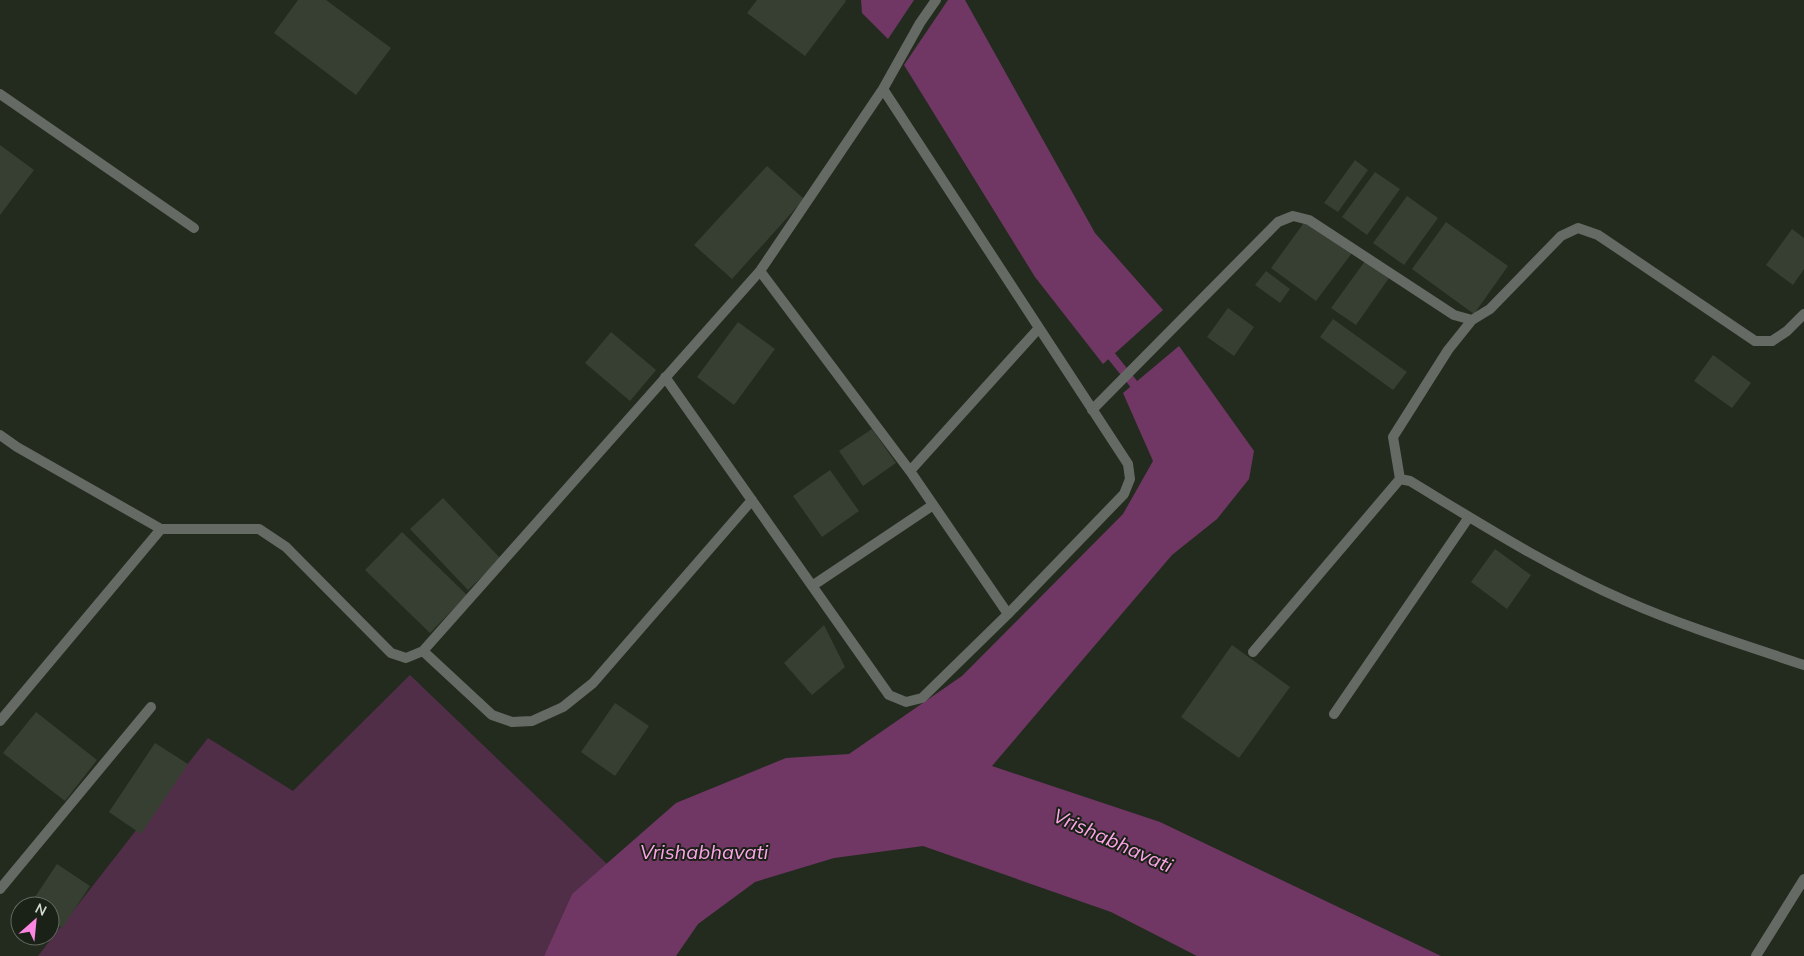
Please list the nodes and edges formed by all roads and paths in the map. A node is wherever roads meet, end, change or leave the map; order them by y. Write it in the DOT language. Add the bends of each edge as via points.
graph roads {
  1 [pos="936,0"];
  2 [pos="883,89"];
  3 [pos="0,94"];
  4 [pos="194,228"];
  5 [pos="760,272"];
  6 [pos="1804,314"];
  7 [pos="1472,320"];
  8 [pos="1039,328"];
  9 [pos="665,378"];
  10 [pos="1092,410"];
  11 [pos="0,435"];
  12 [pos="910,470"];
  13 [pos="1400,479"];
  14 [pos="752,500"];
  15 [pos="933,505"];
  16 [pos="1469,517"];
  17 [pos="161,529"];
  18 [pos="812,586"];
  19 [pos="1008,614"];
  20 [pos="423,651"];
  21 [pos="1253,652"];
  22 [pos="1804,664"];
  23 [pos="151,707"];
  24 [pos="1334,714"];
  25 [pos="0,721"];
  26 [pos="1803,883"];
  27 [pos="0,889"];
  28 [pos="1756,956"];
  1 -- 2 [label="street"];
  2 -- 5 [label="street"];
  2 -- 8 [label="street"];
  3 -- 4 [label="street"];
  5 -- 9 [label="street"];
  5 -- 12 [label="street"];
  6 -- 7 [label="street" via="1788,331 1772,341 1755,340 1598,235 1578,228 1561,236 1490,309"];
  7 -- 10 [label="street" via="1454,316 1309,220 1293,216 1278,222"];
  7 -- 13 [label="street" via="1448,350 1393,437"];
  8 -- 10 [label="street"];
  8 -- 12 [label="street"];
  9 -- 14 [label="street"];
  9 -- 20 [label="street"];
  10 -- 19 [label="street" via="1128,464 1130,479 1124,494"];
  11 -- 17 [label="street"];
  12 -- 15 [label="street"];
  13 -- 16 [label="street"];
  13 -- 21 [label="street"];
  14 -- 18 [label="street"];
  14 -- 20 [label="street" via="593,683 563,707 532,721 512,722 492,715"];
  15 -- 18 [label="street"];
  15 -- 19 [label="street"];
  16 -- 22 [label="street" via="1535,557 1626,601"];
  16 -- 24 [label="street"];
  17 -- 20 [label="street" via="259,529 286,546 391,653 406,658"];
  17 -- 25 [label="street"];
  18 -- 19 [label="street" via="889,695 906,702 922,698"];
  23 -- 27 [label="street"];
  26 -- 28 [label="street"];
}
